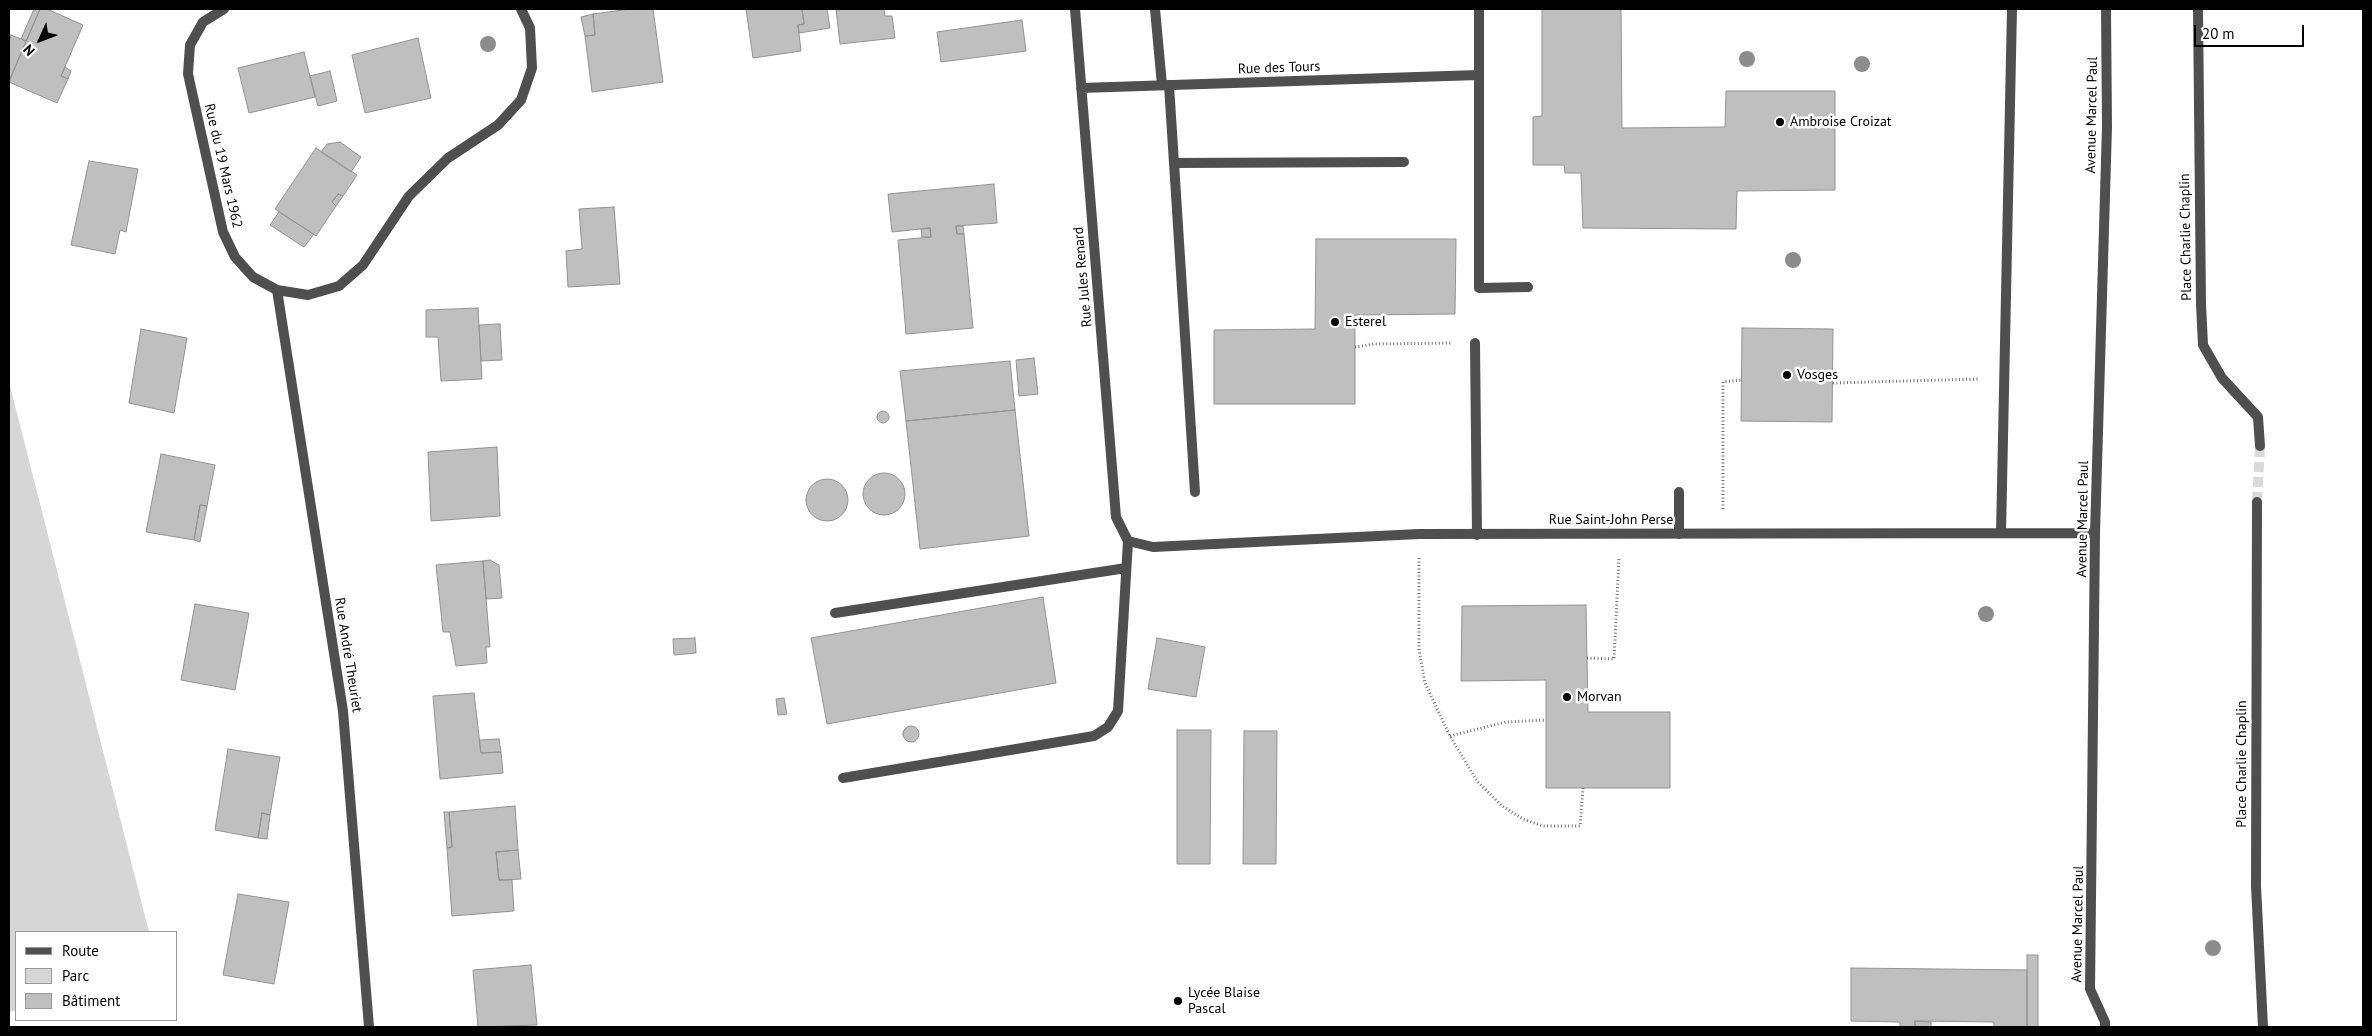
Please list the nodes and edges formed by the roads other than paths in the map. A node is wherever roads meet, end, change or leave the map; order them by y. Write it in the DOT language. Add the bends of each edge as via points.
graph roads {
  1 [pos="224,9"];
  2 [pos="521,9"];
  3 [pos="1075,9"];
  4 [pos="1155,9"];
  5 [pos="1479,9"];
  6 [pos="2012,9"];
  7 [pos="2106,9"];
  8 [pos="2198,9"];
  9 [pos="1478,75"];
  10 [pos="1166,85"];
  11 [pos="1081,88"];
  12 [pos="1404,162"];
  13 [pos="1174,163"];
  14 [pos="1528,287"];
  15 [pos="277,290"];
  16 [pos="1475,343"];
  17 [pos="2260,446"];
  18 [pos="1196,492"];
  19 [pos="1679,492"];
  20 [pos="2257,502"];
  21 [pos="2001,533"];
  22 [pos="2095,533"];
  23 [pos="1680,534"];
  24 [pos="1477,535"];
  25 [pos="1128,541"];
  26 [pos="1126,568"];
  27 [pos="835,613"];
  28 [pos="843,778"];
  29 [pos="369,1027"];
  30 [pos="2105,1027"];
  31 [pos="2263,1027"];
  1 -- 15 [label="street, Rue du 19 Mars 1962" via="203,22 190,45 188,74 223,232 235,257 253,277"];
  2 -- 15 [label="street, Rue du 19 Mars 1962" via="530,28 532,68 521,100 498,125 448,158 409,196 363,265 339,286 308,295"];
  3 -- 11 [label="street, Rue Jules Renard"];
  4 -- 10 [label="street"];
  5 -- 9 [label="street"];
  6 -- 21 [label="street"];
  7 -- 22 [label="street, Avenue Marcel Paul" via="2107,127"];
  8 -- 17 [label="street, Place Charlie Chaplin" via="2203,344 2222,378 2258,417"];
  9 -- 10 [label="street, Rue des Tours"];
  9 -- 14 [label="street" via="1479,288"];
  10 -- 11 [label="street, Rue des Tours"];
  10 -- 13 [label="street"];
  11 -- 25 [label="street, Rue Jules Renard" via="1116,517"];
  12 -- 13 [label="street"];
  13 -- 18 [label="street"];
  15 -- 29 [label="street, Rue André Theuriet" via="343,711"];
  16 -- 24 [label="street"];
  19 -- 23 [label="street"];
  20 -- 31 [label="street, Place Charlie Chaplin" via="2256,886"];
  21 -- 22 [label="street, Rue Saint-John Perse"];
  21 -- 23 [label="street, Rue Saint-John Perse"];
  22 -- 30 [label="street, Avenue Marcel Paul" via="2090,989"];
  23 -- 24 [label="street, Rue Saint-John Perse"];
  24 -- 25 [label="street, Rue Saint-John Perse" via="1419,534 1153,546"];
  25 -- 26 [label="street"];
  26 -- 27 [label="street"];
  26 -- 28 [label="street" via="1118,711 1108,727 1094,736"];
}
